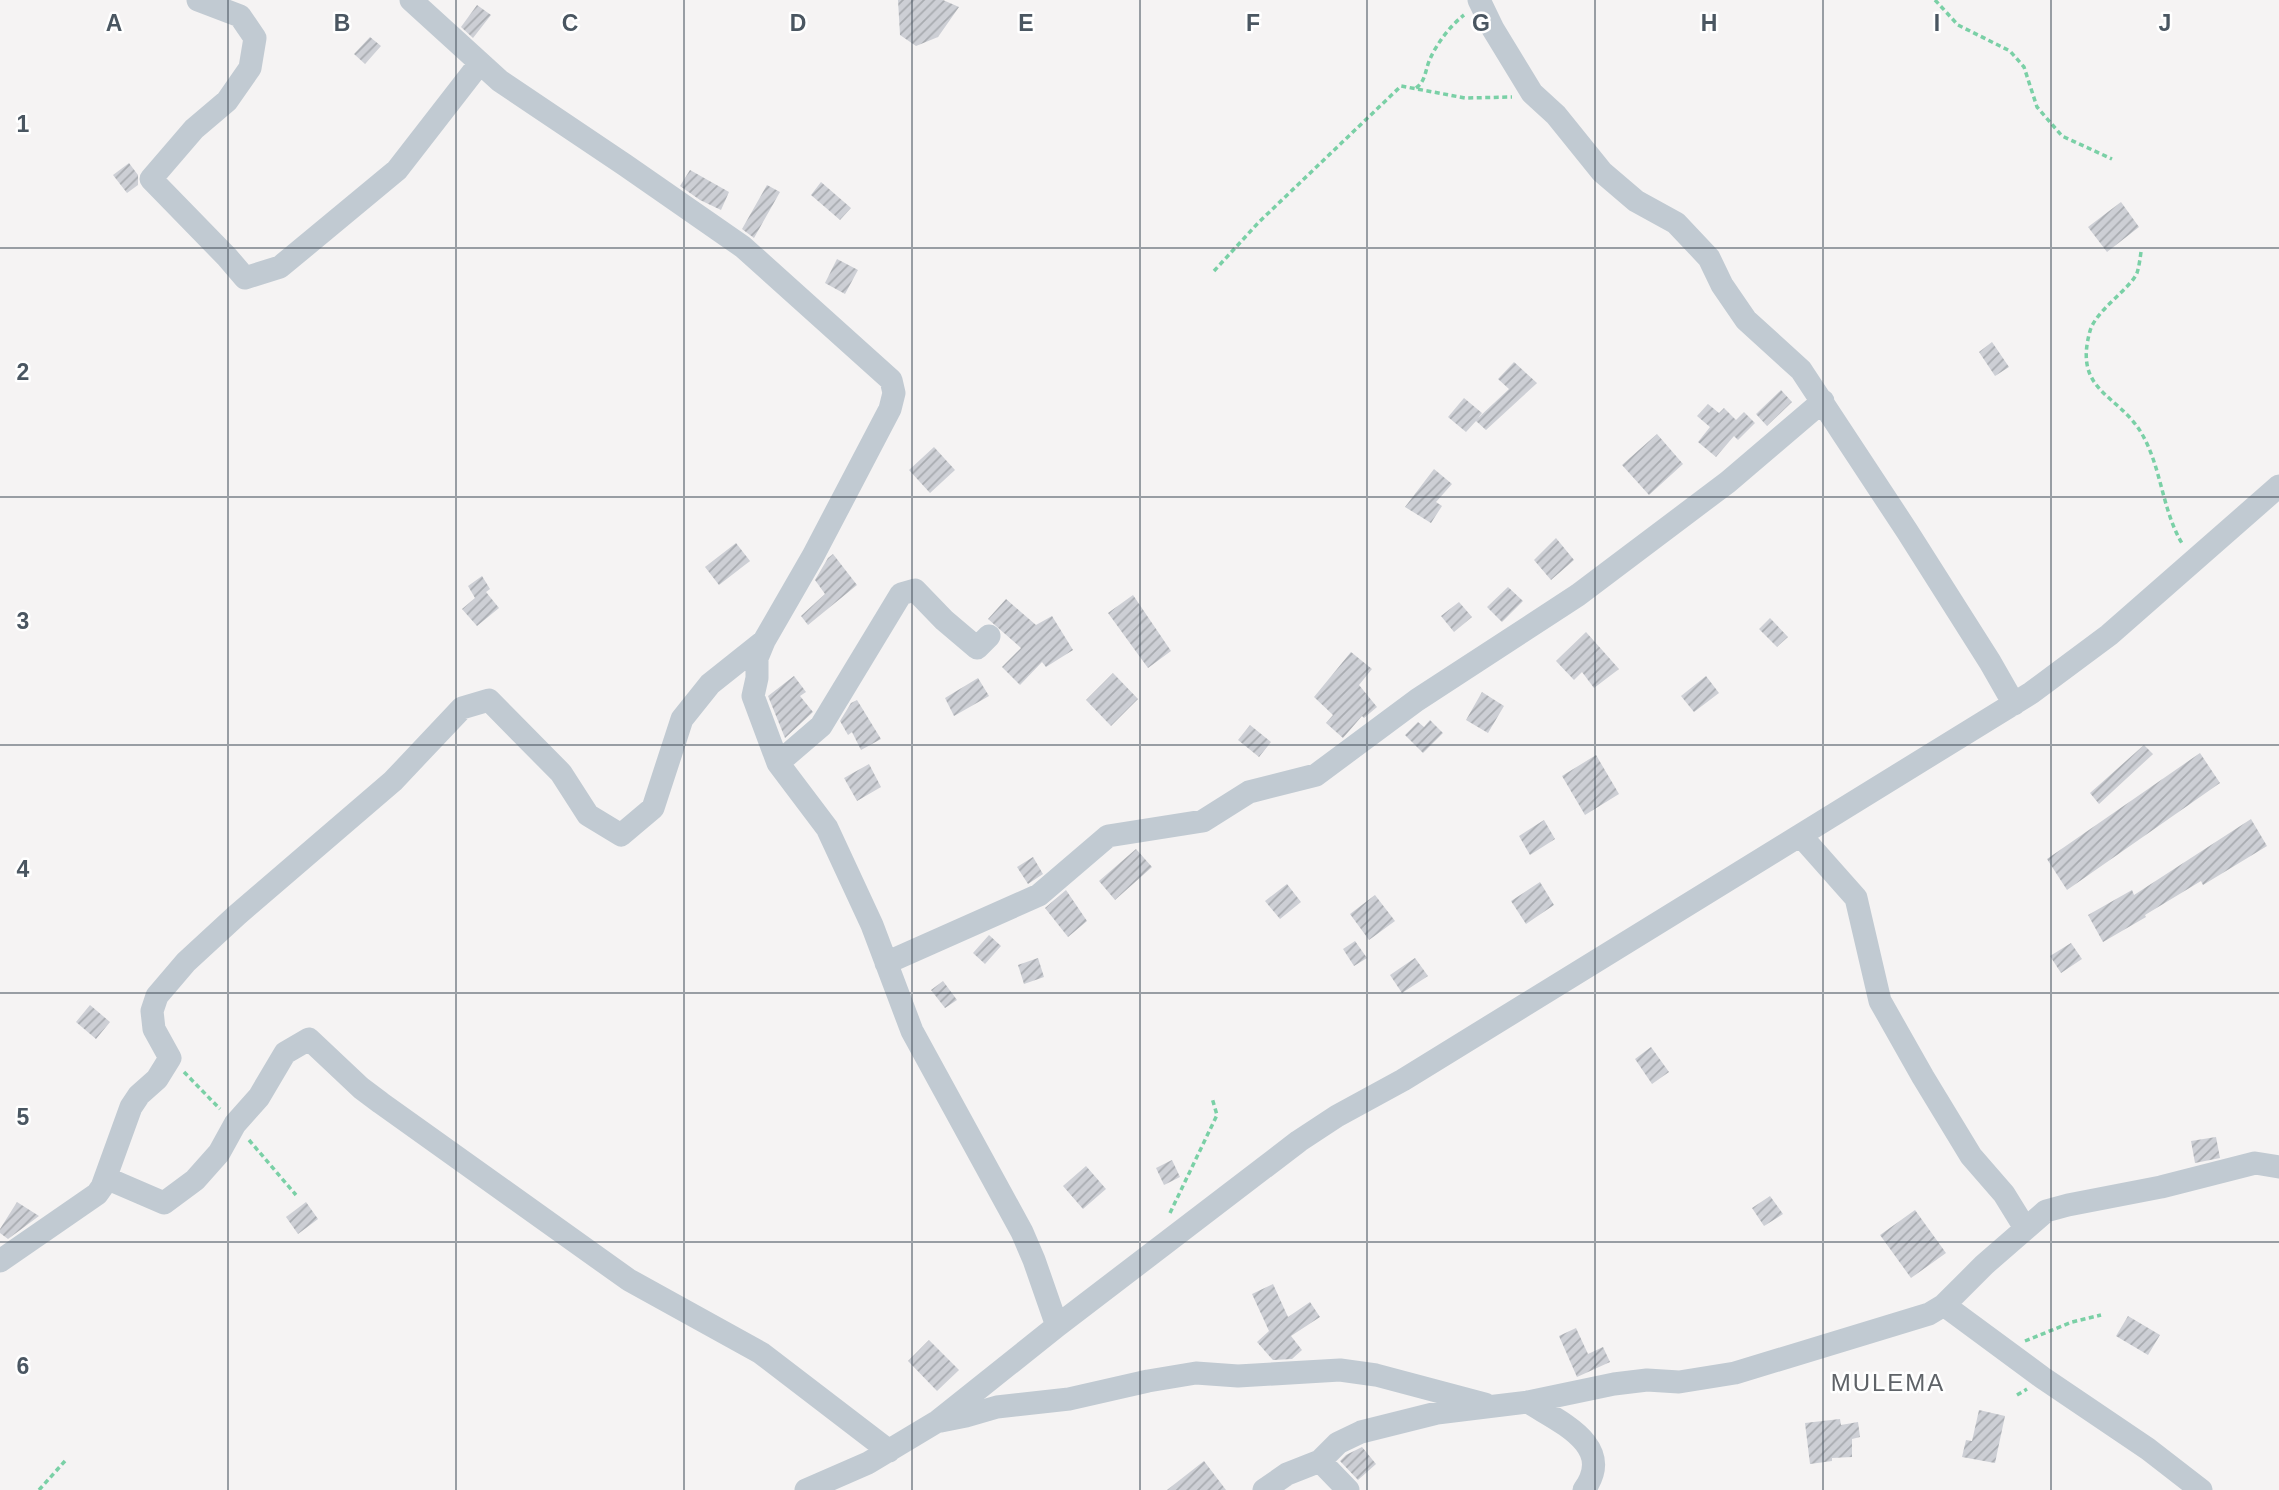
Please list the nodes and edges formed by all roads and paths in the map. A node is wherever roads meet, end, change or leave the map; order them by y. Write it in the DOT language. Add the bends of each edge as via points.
graph roads {
  1 [pos="198,0"];
  2 [pos="411,0"];
  3 [pos="1935,0"];
  4 [pos="1480,2"];
  5 [pos="480,63"];
  6 [pos="1415,89"];
  7 [pos="1538,99"];
  8 [pos="2112,159"];
  9 [pos="2141,252"];
  10 [pos="1213,271"];
  11 [pos="1823,401"];
  12 [pos="2279,486"];
  13 [pos="2195,561"];
  14 [pos="989,636"];
  15 [pos="764,641"];
  16 [pos="2014,704"];
  17 [pos="778,763"];
  18 [pos="1801,836"];
  19 [pos="886,963"];
  20 [pos="1212,1098"];
  21 [pos="2279,1167"];
  22 [pos="106,1178"];
  23 [pos="1169,1214"];
  24 [pos="2025,1228"];
  25 [pos="0,1261"];
  26 [pos="1944,1304"];
  27 [pos="2101,1315"];
  28 [pos="1057,1326"];
  29 [pos="2004,1349"];
  30 [pos="1528,1402"];
  31 [pos="1497,1407"];
  32 [pos="938,1422"];
  33 [pos="889,1451"];
  34 [pos="65,1461"];
  35 [pos="1320,1461"];
  36 [pos="39,1490"];
  37 [pos="806,1490"];
  38 [pos="1264,1490"];
  39 [pos="1348,1490"];
  40 [pos="1584,1490"];
  41 [pos="2201,1490"];
  1 -- 5 [label="street" via="240,16 254,38 250,68 227,101 194,129 151,179 245,278 280,267 397,170"];
  2 -- 5 [label="street"];
  3 -- 8 [label="path" via="1958,24 2010,51 2024,67 2037,107 2062,136"];
  4 -- 6 [label="path" via="1453,23"];
  4 -- 7 [label="street"];
  5 -- 15 [label="street" via="743,247 891,380 890,409"];
  6 -- 7 [label="path" via="1465,98"];
  6 -- 10 [label="path" via="1401,86"];
  7 -- 11 [label="street" via="1602,172 1636,201 1676,223 1709,258 1746,320 1801,370"];
  9 -- 13 [label="path" via="2136,275 2091,328 2084,357 2090,377 2141,432 2156,463 2181,542"];
  11 -- 16 [label="street"];
  11 -- 19 [label="street" via="1728,482 1578,595 1417,700 1315,775 1250,792 1203,821 1108,836 1039,895"];
  12 -- 13 [label="street"];
  13 -- 16 [label="street" via="2109,635"];
  14 -- 17 [label="street" via="977,648 915,590 901,594 821,726"];
  15 -- 17 [label="street" via="753,696"];
  15 -- 22 [label="street" via="710,684 682,719 653,808 621,835 588,815 561,773 489,700 462,708 393,781 237,915 157,996 152,1012 155,1029 170,1058 131,1107"];
  16 -- 18 [label="street"];
  17 -- 19 [label="street" via="827,828"];
  18 -- 24 [label="street" via="1856,898 1880,1001 1971,1156 2004,1194"];
  18 -- 28 [label="street" via="1309,1134"];
  19 -- 28 [label="street" via="912,1031 1022,1232"];
  20 -- 23 [label="path" via="1217,1115"];
  21 -- 24 [label="street" via="2255,1163 2068,1205 2046,1212"];
  22 -- 25 [label="street" via="97,1194"];
  22 -- 33 [label="street" via="164,1203 195,1180 219,1153 285,1053 309,1039 361,1088 629,1280 761,1353"];
  24 -- 26 [label="street"];
  26 -- 29 [label="street"];
  26 -- 30 [label="street" via="1929,1314 1735,1373 1679,1382 1614,1384"];
  27 -- 29 [label="path"];
  28 -- 32 [label="street"];
  29 -- 41 [label="street"];
  30 -- 31 [label="street"];
  30 -- 40 [label="street" via="1590,1447 1594,1460"];
  31 -- 32 [label="street" via="1388,1377 1340,1370 1238,1376 1196,1373 1069,1399 997,1407"];
  31 -- 35 [label="street" via="1437,1413 1361,1432 1338,1443"];
  32 -- 33 [label="street"];
  33 -- 37 [label="street"];
  34 -- 36 [label="path"];
  35 -- 38 [label="street" via="1287,1474"];
  35 -- 39 [label="street"];
}
